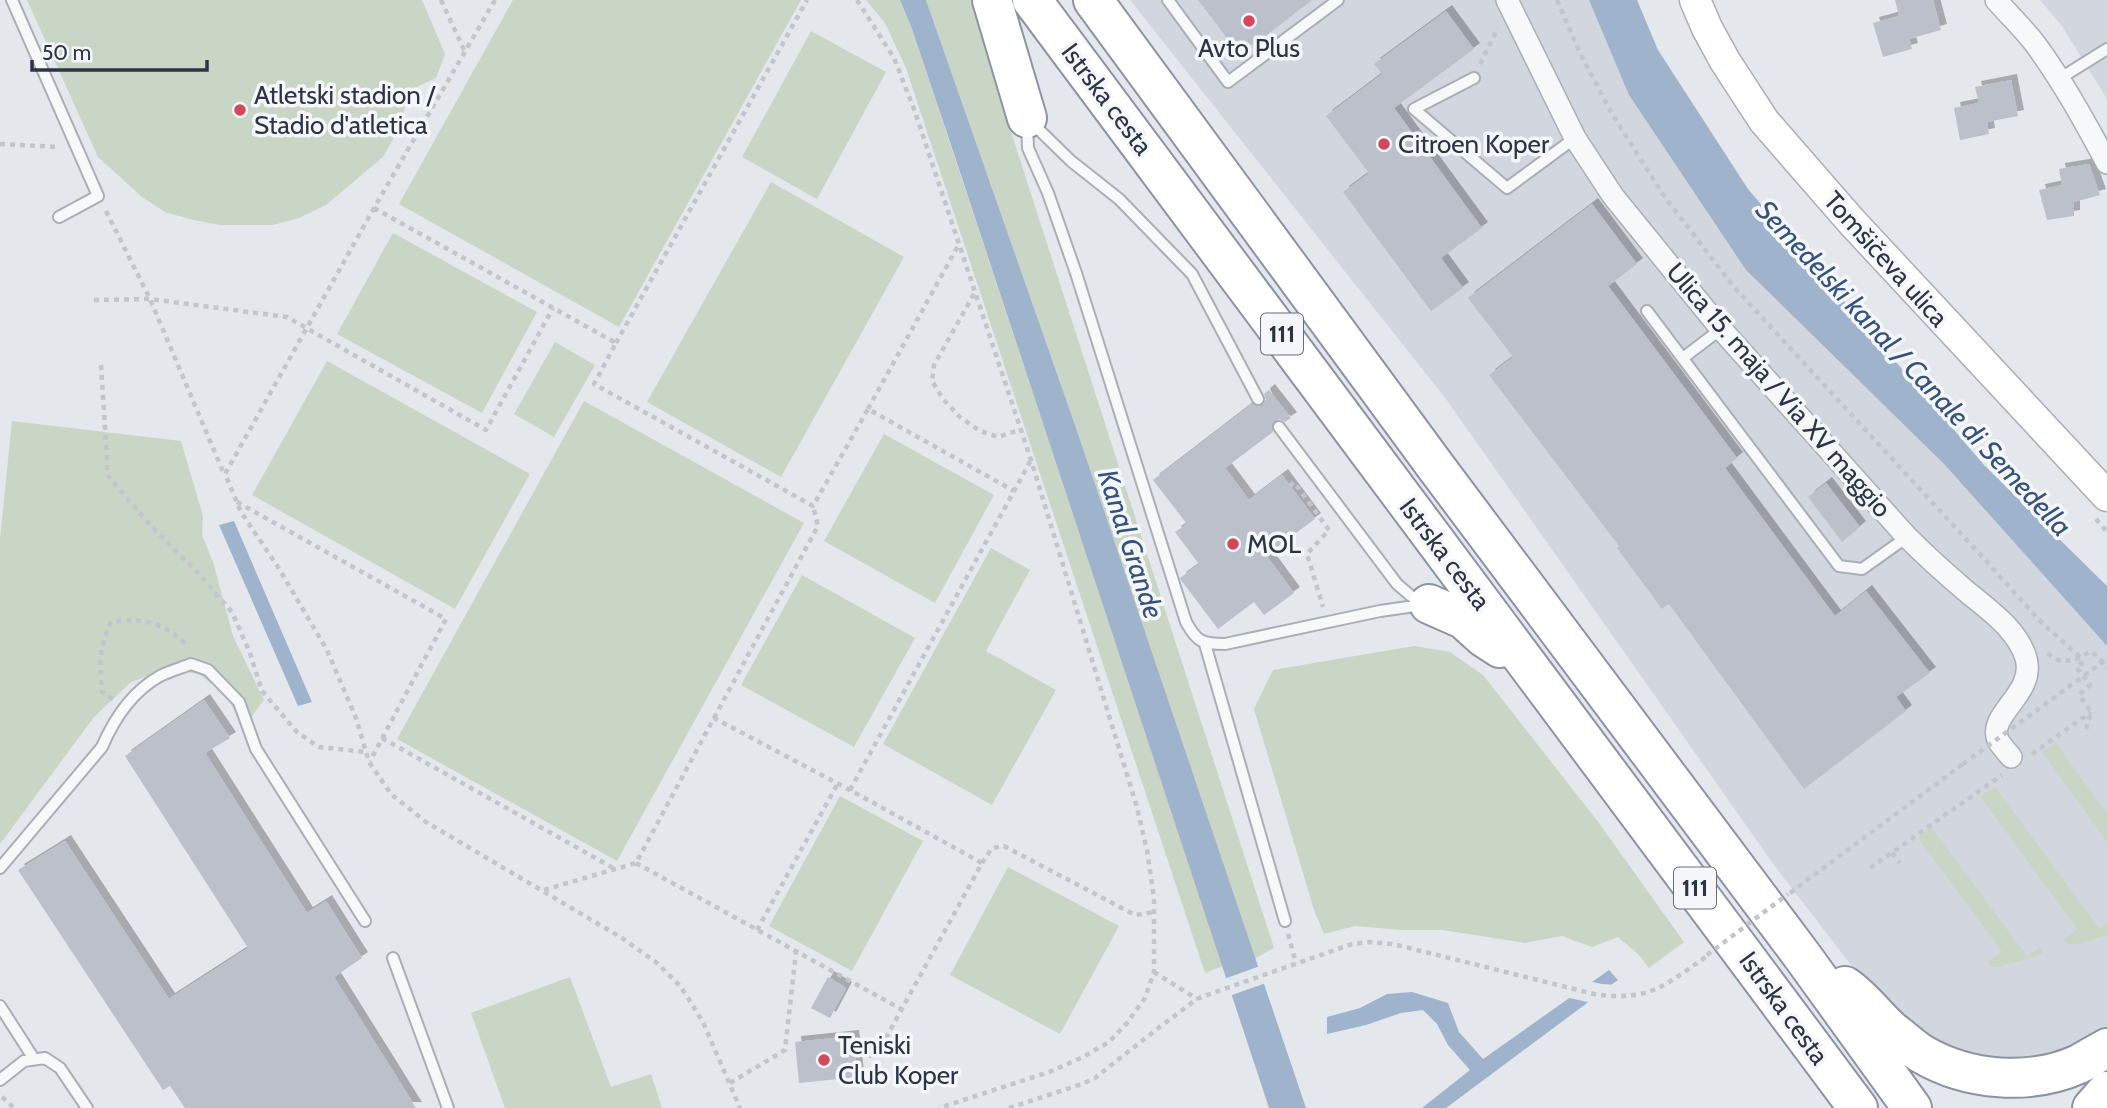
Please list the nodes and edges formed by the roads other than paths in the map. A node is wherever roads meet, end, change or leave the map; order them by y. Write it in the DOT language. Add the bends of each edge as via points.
graph roads {
  1 [pos="12,0"];
  2 [pos="992,0"];
  3 [pos="1032,0"];
  4 [pos="1093,0"];
  5 [pos="1168,0"];
  6 [pos="1338,0"];
  7 [pos="1695,0"];
  8 [pos="1996,0"];
  9 [pos="1508,2"];
  10 [pos="1109,15"];
  11 [pos="2107,49"];
  12 [pos="1474,78"];
  13 [pos="2059,79"];
  14 [pos="1027,118"];
  15 [pos="1575,138"];
  16 [pos="2107,163"];
  17 [pos="59,217"];
  18 [pos="1647,311"];
  19 [pos="1721,329"];
  20 [pos="1683,358"];
  21 [pos="1258,399"];
  22 [pos="1279,427"];
  23 [pos="2107,496"];
  24 [pos="1907,537"];
  25 [pos="1429,604"];
  26 [pos="1205,644"];
  27 [pos="1531,669"];
  28 [pos="2015,762"];
  29 [pos="0,869"];
  30 [pos="365,921"];
  31 [pos="1285,921"];
  32 [pos="1803,957"];
  33 [pos="393,958"];
  34 [pos="0,1006"];
  35 [pos="2107,1048"];
  36 [pos="34,1059"];
  37 [pos="0,1080"];
  38 [pos="2107,1091"];
  39 [pos="87,1108"];
  40 [pos="448,1108"];
  41 [pos="1858,1108"];
  42 [pos="1912,1108"];
  43 [pos="2092,1108"];
  1 -- 17 [label="lane" via="98,196"];
  2 -- 14 [label="highway"];
  3 -- 27 [label="highway, Istrska cesta / 111"];
  4 -- 10 [label="highway, Istrska cesta / 111"];
  5 -- 6 [label="lane" via="1228,82"];
  7 -- 23 [label="street, Tomšičeva ulica" via="1764,121"];
  8 -- 13 [label="street"];
  9 -- 15 [label="street, Ulica 15. maja / Via XV maggio"];
  10 -- 32 [label="highway, Istrska cesta / 111" via="1436,467"];
  11 -- 13 [label="lane"];
  12 -- 15 [label="lane" via="1414,109 1507,188"];
  13 -- 16 [label="street"];
  14 -- 21 [label="lane" via="1119,199 1192,274"];
  14 -- 26 [label="lane" via="1028,148 1076,273 1185,622"];
  15 -- 19 [label="street, Ulica 15. maja / Via XV maggio" via="1614,196"];
  18 -- 20 [label="lane"];
  19 -- 20 [label="lane"];
  19 -- 24 [label="street, Ulica 15. maja / Via XV maggio"];
  20 -- 24 [label="lane" via="1839,566 1862,569"];
  22 -- 25 [label="lane" via="1397,584"];
  24 -- 28 [label="street, Ulica 15. maja / Via XV maggio" via="2000,619 2021,648 2027,667 2025,684 1997,733"];
  25 -- 26 [label="lane" via="1225,644"];
  25 -- 27 [label="highway" via="1463,619"];
  26 -- 31 [label="lane"];
  27 -- 41 [label="highway, Istrska cesta / 111"];
  29 -- 30 [label="lane" via="102,747 112,724 139,692 160,676 191,664 208,670 239,702 256,749"];
  32 -- 35 [label="highway" via="1850,989 1920,1053 1948,1067 2017,1078 2078,1064"];
  32 -- 42 [label="highway, Istrska cesta / 111"];
  33 -- 40 [label="lane"];
  34 -- 36 [label="lane"];
  36 -- 37 [label="lane" via="24,1061"];
  36 -- 39 [label="lane" via="45,1058 60,1068"];
  38 -- 43 [label="highway"];
}
